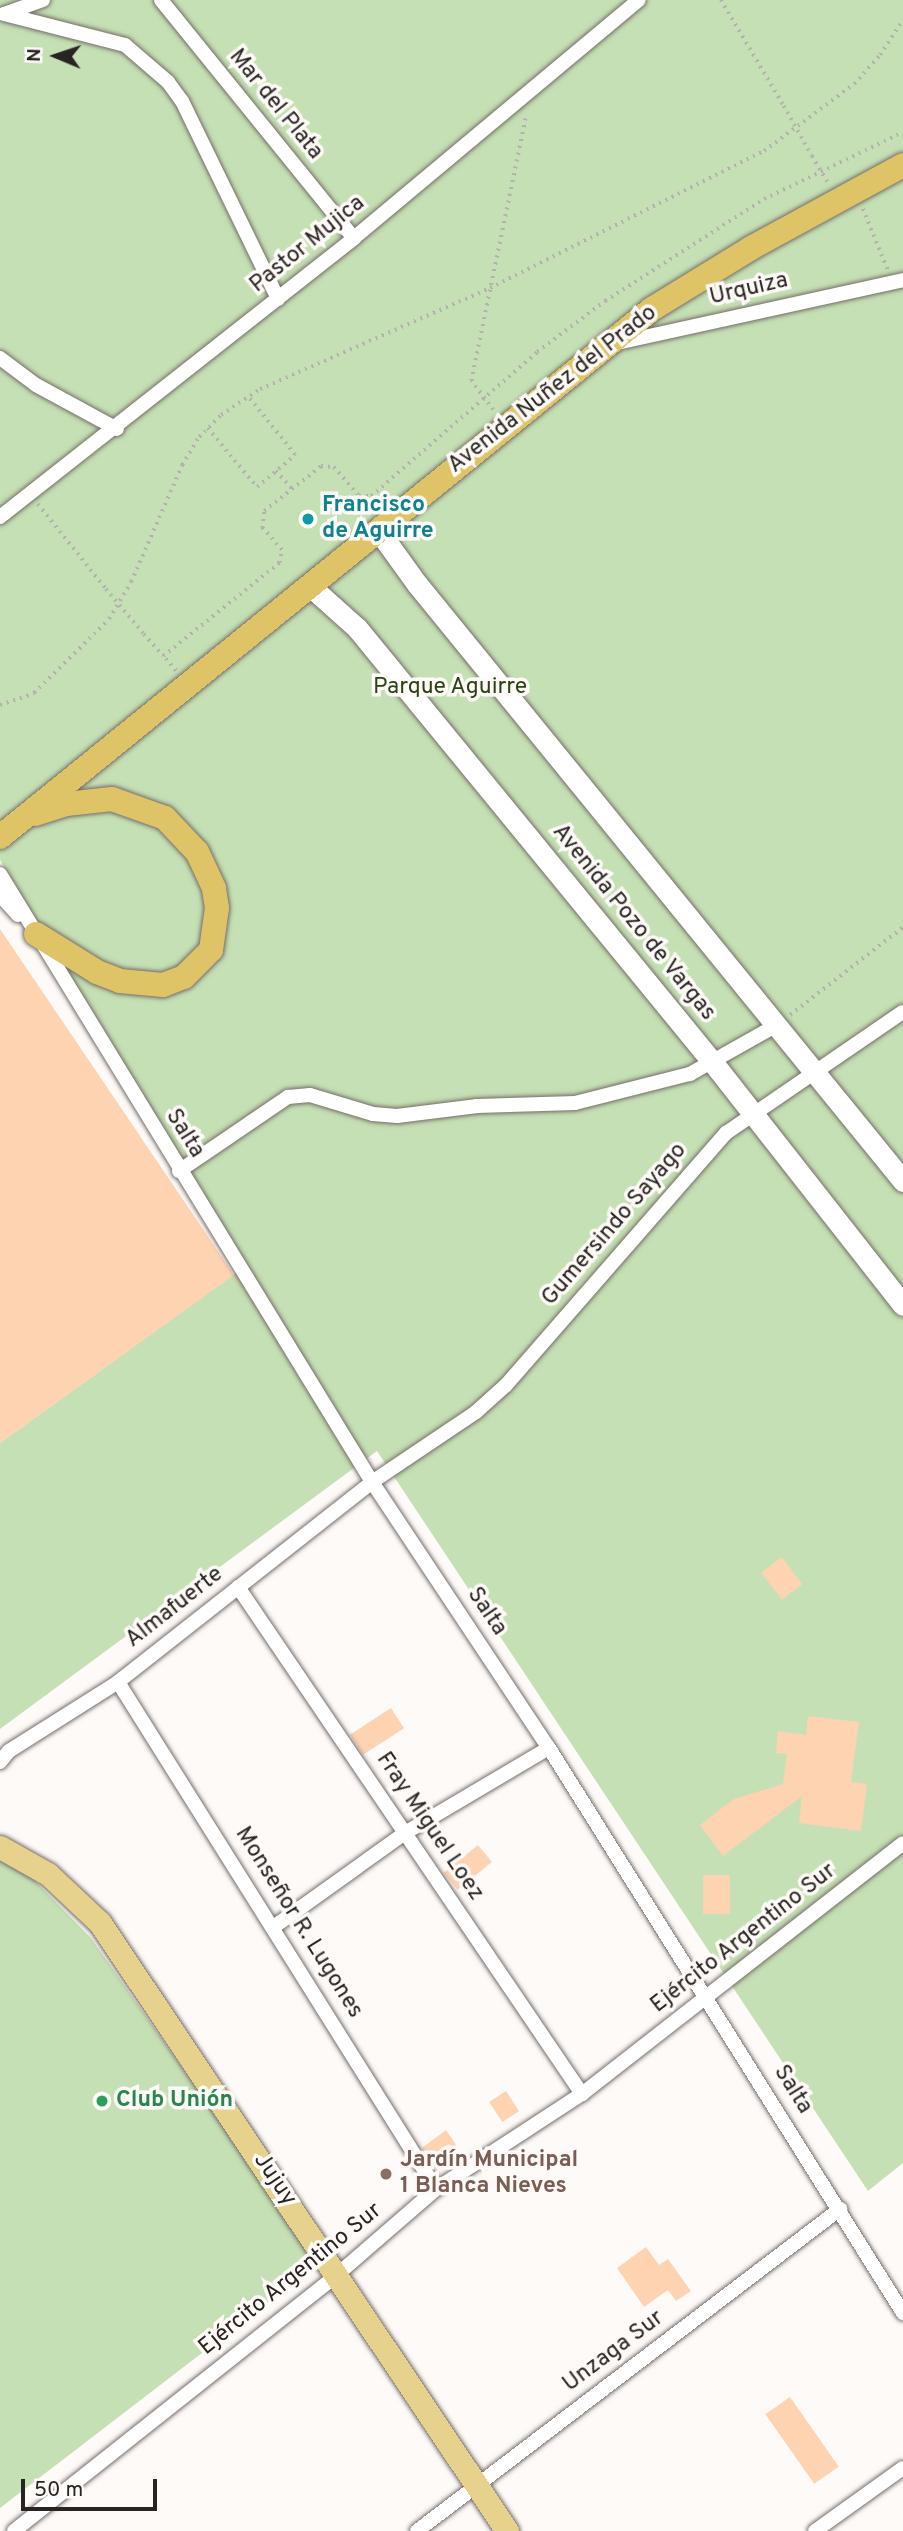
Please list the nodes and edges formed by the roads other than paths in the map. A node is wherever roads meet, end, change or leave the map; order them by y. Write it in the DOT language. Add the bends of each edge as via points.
graph roads {
  1 [pos="43,0"];
  2 [pos="161,0"];
  3 [pos="639,0"];
  4 [pos="5,10"];
  5 [pos="903,164"];
  6 [pos="354,238"];
  7 [pos="898,281"];
  8 [pos="278,299"];
  9 [pos="606,346"];
  10 [pos="0,358"];
  11 [pos="117,429"];
  12 [pos="0,517"];
  13 [pos="378,530"];
  14 [pos="310,586"];
  15 [pos="10,828"];
  16 [pos="0,874"];
  17 [pos="0,895"];
  18 [pos="36,934"];
  19 [pos="903,1012"];
  20 [pos="777,1025"];
  21 [pos="714,1064"];
  22 [pos="817,1072"];
  23 [pos="752,1113"];
  24 [pos="179,1171"];
  25 [pos="903,1181"];
  26 [pos="903,1305"];
  27 [pos="372,1482"];
  28 [pos="238,1587"];
  29 [pos="118,1682"];
  30 [pos="549,1748"];
  31 [pos="3,1756"];
  32 [pos="405,1833"];
  33 [pos="903,1843"];
  34 [pos="5,1846"];
  35 [pos="275,1926"];
  36 [pos="707,1996"];
  37 [pos="582,2094"];
  38 [pos="436,2189"];
  39 [pos="840,2209"];
  40 [pos="338,2274"];
  41 [pos="903,2313"];
  42 [pos="903,2468"];
  43 [pos="477,2485"];
  44 [pos="14,2531"];
  45 [pos="417,2531"];
  46 [pos="507,2531"];
  47 [pos="815,2531"];
  1 -- 4 [label="street"];
  2 -- 6 [label="street, Mar del Plata"];
  3 -- 6 [label="street, Pastor Mujica"];
  4 -- 8 [label="street" via="102,36 154,65 182,101"];
  5 -- 9 [label="highway, Avenida Nuñez del Prado" via="652,309"];
  6 -- 8 [label="street, Pastor Mujica"];
  7 -- 9 [label="street, Urquiza"];
  8 -- 11 [label="street, Pastor Mujica"];
  9 -- 13 [label="highway, Avenida Nuñez del Prado"];
  10 -- 11 [label="street" via="36,385"];
  11 -- 12 [label="street, Pastor Mujica"];
  13 -- 14 [label="highway, Avenida Nuñez del Prado"];
  13 -- 20 [label="main road, Avenida Pozo de Vargas" via="417,584"];
  14 -- 15 [label="highway, Avenida Nuñez del Prado"];
  14 -- 21 [label="main road, Avenida Pozo de Vargas" via="357,628"];
  15 -- 18 [label="highway" via="66,804 112,799 165,818 197,852 217,908 211,950 184,977 163,985 120,981 97,972"];
  16 -- 18 [label="street"];
  17 -- 18 [label="street"];
  18 -- 24 [label="street, Salta"];
  19 -- 22 [label="street, Gumersindo Sayago"];
  20 -- 21 [label="street"];
  20 -- 22 [label="main road, Avenida Pozo de Vargas"];
  21 -- 23 [label="main road, Avenida Pozo de Vargas"];
  21 -- 24 [label="street" via="633,1091 552,1105 466,1107 397,1116 373,1114 310,1094 288,1097"];
  22 -- 23 [label="street, Gumersindo Sayago"];
  22 -- 25 [label="main road, Avenida Pozo de Vargas"];
  23 -- 26 [label="main road, Avenida Pozo de Vargas"];
  23 -- 27 [label="street, Gumersindo Sayago" via="726,1133 506,1385 451,1431"];
  24 -- 27 [label="street, Salta" via="245,1267"];
  27 -- 28 [label="street, Almafuerte"];
  27 -- 30 [label="street, Salta"];
  28 -- 29 [label="street, Almafuerte"];
  28 -- 32 [label="street, Fray Miguel Loez"];
  29 -- 31 [label="street, Almafuerte"];
  29 -- 35 [label="street, Monseñor R. Lugones"];
  30 -- 32 [label="street"];
  30 -- 36 [label="street, Salta"];
  32 -- 35 [label="street"];
  32 -- 37 [label="street, Fray Miguel Loez"];
  33 -- 36 [label="street, Ejército Argentino Sur"];
  34 -- 40 [label="main road, Jujuy" via="48,1874 100,1923"];
  35 -- 38 [label="street, Monseñor R. Lugones"];
  36 -- 37 [label="street, Ejército Argentino Sur"];
  36 -- 39 [label="street, Salta"];
  37 -- 38 [label="street, Ejército Argentino Sur"];
  38 -- 40 [label="street, Ejército Argentino Sur"];
  39 -- 41 [label="street, Salta"];
  39 -- 43 [label="street, Unzaga Sur"];
  40 -- 43 [label="main road, Jujuy"];
  40 -- 44 [label="street, Ejército Argentino Sur"];
  42 -- 47 [label="street"];
  43 -- 45 [label="street, Unzaga Sur"];
  43 -- 46 [label="main road, Jujuy"];
}
